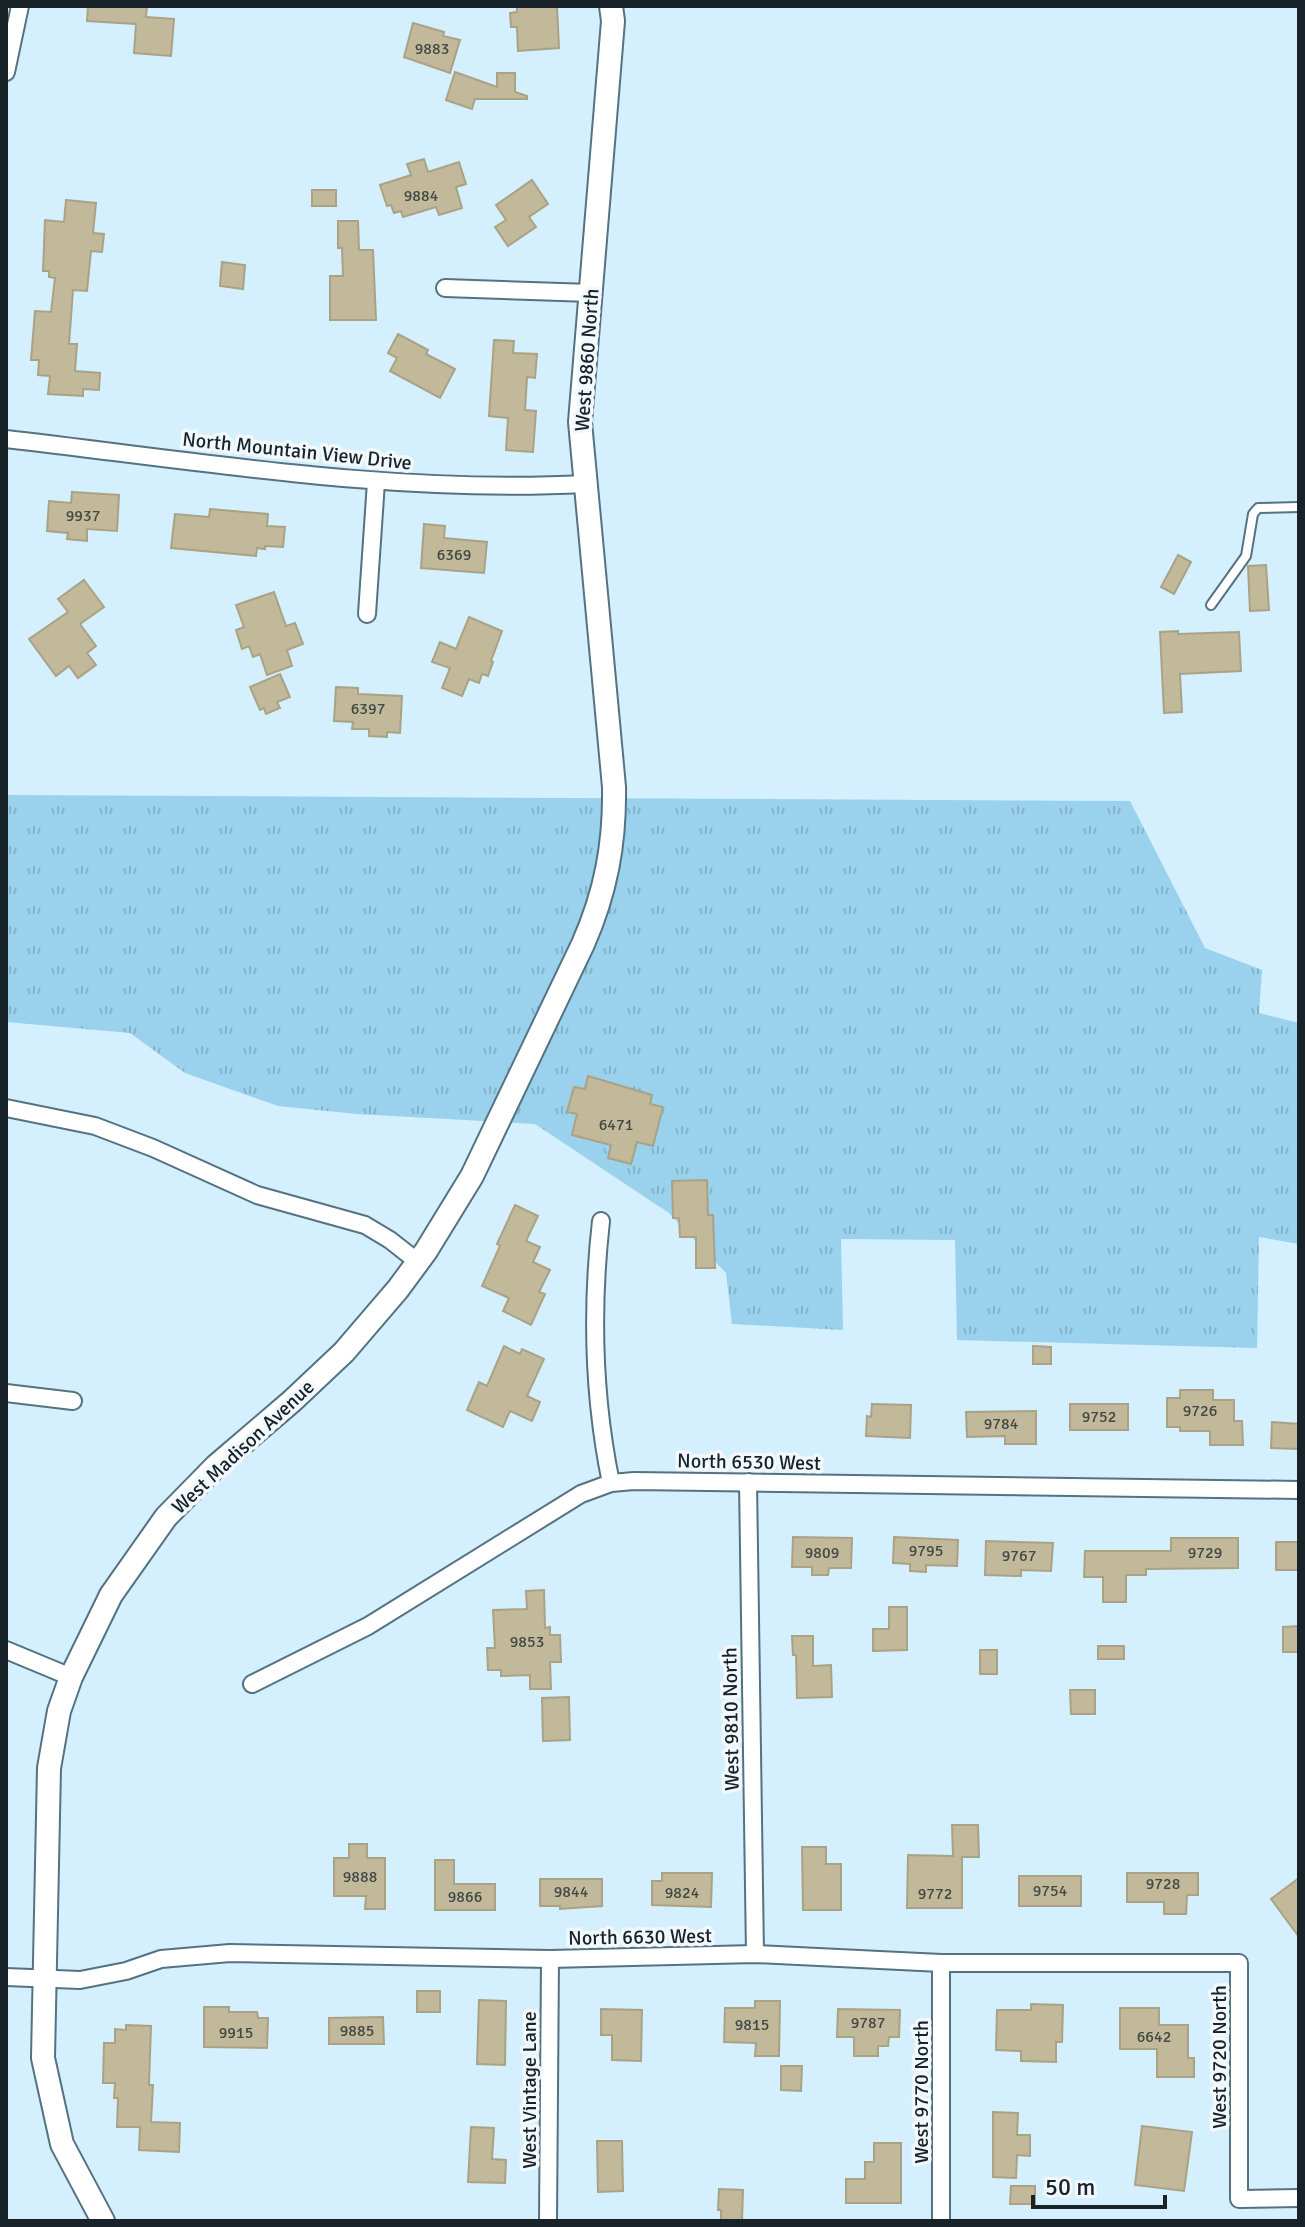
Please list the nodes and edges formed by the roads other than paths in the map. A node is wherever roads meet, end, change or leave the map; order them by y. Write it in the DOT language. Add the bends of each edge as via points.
graph roads {
  1 [pos="20,6"];
  2 [pos="611,6"];
  3 [pos="6,72"];
  4 [pos="445,288"];
  5 [pos="591,293"];
  6 [pos="6,439"];
  7 [pos="376,482"];
  8 [pos="585,484"];
  9 [pos="1299,507"];
  10 [pos="1211,605"];
  11 [pos="367,614"];
  12 [pos="611,761"];
  13 [pos="6,1108"];
  14 [pos="601,1221"];
  15 [pos="418,1262"];
  16 [pos="6,1393"];
  17 [pos="73,1401"];
  18 [pos="748,1482"];
  19 [pos="611,1483"];
  20 [pos="1299,1490"];
  21 [pos="6,1650"];
  22 [pos="71,1677"];
  23 [pos="252,1684"];
  24 [pos="755,1954"];
  25 [pos="550,1959"];
  26 [pos="941,1963"];
  27 [pos="1239,1963"];
  28 [pos="6,1977"];
  29 [pos="45,1980"];
  30 [pos="1299,2198"];
  31 [pos="99,2220"];
  32 [pos="548,2221"];
  33 [pos="941,2221"];
  1 -- 3 [label="street"];
  2 -- 5 [label="street, West 9860 North"];
  4 -- 5 [label="street"];
  5 -- 8 [label="street, West 9860 North" via="580,422"];
  6 -- 7 [label="street, North Mountain View Drive"];
  7 -- 8 [label="street, North Mountain View Drive" via="509,488"];
  7 -- 11 [label="street"];
  8 -- 12 [label="street, West 9860 North"];
  9 -- 10 [label="lane" via="1258,508 1246,556"];
  12 -- 15 [label="street, West Madison Avenue" via="612,850 593,921 472,1176"];
  13 -- 15 [label="street" via="95,1126 257,1195 365,1225"];
  14 -- 19 [label="street" via="594,1353"];
  15 -- 22 [label="street, West Madison Avenue" via="344,1352 166,1517 111,1595"];
  16 -- 17 [label="street"];
  18 -- 19 [label="street, North 6530 West"];
  18 -- 20 [label="street, North 6530 West"];
  18 -- 24 [label="street, West 9810 North"];
  19 -- 23 [label="street, North 6530 West" via="581,1494 368,1626"];
  21 -- 22 [label="street"];
  22 -- 29 [label="street, West Madison Avenue" via="49,1768"];
  24 -- 25 [label="street, North 6630 West"];
  24 -- 26 [label="street, North 6630 West"];
  25 -- 29 [label="street, North 6630 West" via="230,1953 161,1959 80,1980"];
  25 -- 32 [label="street, West Vintage Lane"];
  26 -- 27 [label="street, North 6630 West"];
  26 -- 33 [label="street, West 9770 North"];
  27 -- 30 [label="street, West 9720 North" via="1239,2199"];
  28 -- 29 [label="street, North 6630 West"];
  29 -- 31 [label="street, West Madison Avenue" via="43,2058 62,2144"];
}
